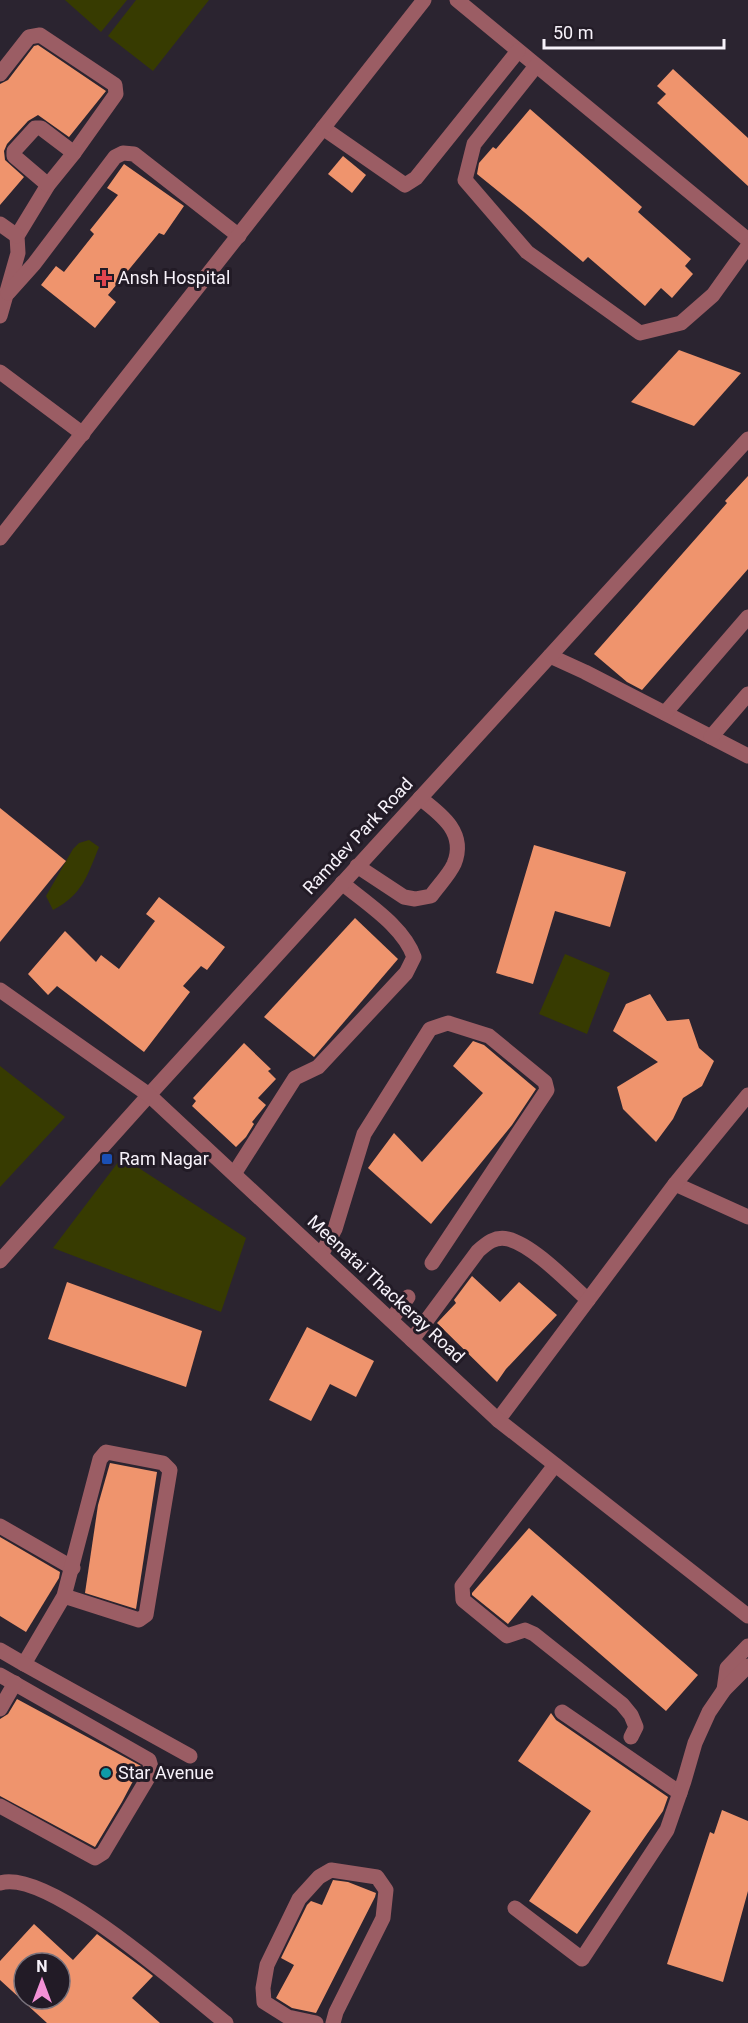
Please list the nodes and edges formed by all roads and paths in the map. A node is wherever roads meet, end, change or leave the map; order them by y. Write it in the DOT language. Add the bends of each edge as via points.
graph roads {
  1 [pos="424,0"];
  2 [pos="457,0"];
  3 [pos="519,51"];
  4 [pos="536,66"];
  5 [pos="0,74"];
  6 [pos="323,128"];
  7 [pos="74,153"];
  8 [pos="48,185"];
  9 [pos="0,224"];
  10 [pos="17,236"];
  11 [pos="239,236"];
  12 [pos="748,240"];
  13 [pos="748,246"];
  14 [pos="6,295"];
  15 [pos="0,316"];
  16 [pos="0,372"];
  17 [pos="83,434"];
  18 [pos="748,439"];
  19 [pos="0,538"];
  20 [pos="748,617"];
  21 [pos="550,656"];
  22 [pos="748,694"];
  23 [pos="665,713"];
  24 [pos="711,737"];
  25 [pos="748,756"];
  26 [pos="420,798"];
  27 [pos="357,866"];
  28 [pos="342,883"];
  29 [pos="0,990"];
  30 [pos="149,1095"];
  31 [pos="748,1095"];
  32 [pos="234,1174"];
  33 [pos="675,1184"];
  34 [pos="748,1217"];
  35 [pos="321,1255"];
  36 [pos="0,1261"];
  37 [pos="432,1263"];
  38 [pos="408,1297"];
  39 [pos="588,1300"];
  40 [pos="391,1320"];
  41 [pos="412,1340"];
  42 [pos="498,1420"];
  43 [pos="555,1465"];
  44 [pos="0,1526"];
  45 [pos="73,1568"];
  46 [pos="64,1596"];
  47 [pos="748,1616"];
  48 [pos="748,1646"];
  49 [pos="0,1650"];
  50 [pos="24,1664"];
  51 [pos="748,1666"];
  52 [pos="0,1675"];
  53 [pos="15,1683"];
  54 [pos="724,1690"];
  55 [pos="0,1709"];
  56 [pos="562,1713"];
  57 [pos="631,1737"];
  58 [pos="190,1756"];
  59 [pos="680,1793"];
  60 [pos="0,1806"];
  61 [pos="0,1883"];
  62 [pos="515,1908"];
  63 [pos="226,2023"];
  64 [pos="316,2023"];
  65 [pos="333,2023"];
  1 -- 6 [label="street"];
  2 -- 3 [label="street"];
  3 -- 4 [label="street"];
  3 -- 6 [label="street" via="416,178 405,185"];
  4 -- 12 [label="street"];
  4 -- 13 [label="street" via="474,144 465,180 527,252 640,333 681,323 713,295"];
  5 -- 7 [label="street" via="29,37 40,35 115,85 116,94"];
  6 -- 11 [label="street"];
  7 -- 8 [label="street"];
  7 -- 8 [label="street" via="41,128 35,128 14,151 14,156"];
  8 -- 10 [label="street"];
  9 -- 10 [label="street"];
  10 -- 14 [label="street" via="18,253"];
  11 -- 14 [label="street" via="134,154 123,153 115,157"];
  11 -- 17 [label="street"];
  14 -- 15 [label="street"];
  16 -- 17 [label="street"];
  17 -- 19 [label="street"];
  18 -- 21 [label="street, Ramdev Park Road"];
  20 -- 23 [label="street"];
  21 -- 23 [label="street"];
  21 -- 26 [label="street, Ramdev Park Road"];
  22 -- 24 [label="street"];
  23 -- 24 [label="street"];
  24 -- 25 [label="street"];
  26 -- 27 [label="street, Ramdev Park Road"];
  26 -- 27 [label="street" via="450,823 457,846 454,864 431,896 404,897"];
  27 -- 28 [label="street, Ramdev Park Road"];
  28 -- 30 [label="street, Ramdev Park Road"];
  28 -- 32 [label="street" via="398,929 414,957 406,972 318,1067 295,1078"];
  29 -- 30 [label="street, Meenatai Thackeray Road"];
  30 -- 32 [label="street, Meenatai Thackeray Road"];
  30 -- 36 [label="street, Ramdev Park Road"];
  31 -- 33 [label="street"];
  32 -- 35 [label="street, Meenatai Thackeray Road"];
  33 -- 34 [label="street"];
  33 -- 39 [label="street"];
  35 -- 37 [label="street" via="335,1229 364,1134 430,1029 448,1023 489,1036 545,1082 547,1090"];
  35 -- 40 [label="street, Meenatai Thackeray Road"];
  38 -- 40 [label="street"];
  39 -- 41 [label="street" via="536,1254 508,1239 495,1239 478,1251"];
  39 -- 42 [label="street"];
  40 -- 41 [label="street, Meenatai Thackeray Road"];
  41 -- 42 [label="street, Meenatai Thackeray Road"];
  42 -- 43 [label="street, Meenatai Thackeray Road"];
  43 -- 47 [label="street, Meenatai Thackeray Road"];
  43 -- 57 [label="street" via="462,1586 463,1600 507,1636 525,1630 534,1634 622,1704 636,1727"];
  44 -- 45 [label="street"];
  45 -- 46 [label="street"];
  45 -- 46 [label="street" via="100,1458 106,1452 163,1463 170,1470 146,1615 139,1620"];
  46 -- 50 [label="street"];
  48 -- 54 [label="street" via="728,1668"];
  49 -- 50 [label="street"];
  50 -- 58 [label="street"];
  51 -- 54 [label="street"];
  52 -- 53 [label="street"];
  53 -- 55 [label="street"];
  53 -- 60 [label="street" via="149,1760 152,1771 103,1853 95,1858"];
  54 -- 59 [label="street" via="695,1743"];
  56 -- 59 [label="street"];
  59 -- 62 [label="street" via="667,1830 582,1959"];
  61 -- 63 [label="street" via="29,1884 93,1917"];
  64 -- 65 [label="street" via="288,2017 264,2002 263,1988 267,1965 298,1899 319,1877 332,1870 377,1877 386,1890 383,1918"];
}
